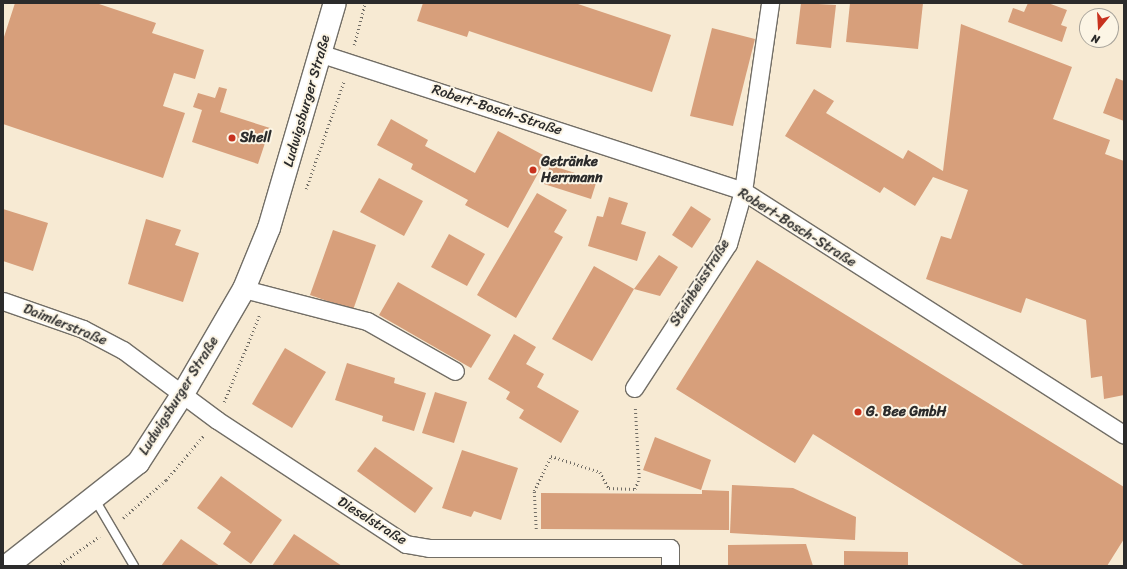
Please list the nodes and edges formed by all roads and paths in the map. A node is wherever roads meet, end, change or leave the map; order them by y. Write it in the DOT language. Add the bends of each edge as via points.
graph roads {
  1 [pos="336,3"];
  2 [pos="770,3"];
  3 [pos="322,54"];
  4 [pos="743,191"];
  5 [pos="244,289"];
  6 [pos="3,301"];
  7 [pos="455,372"];
  8 [pos="634,388"];
  9 [pos="184,392"];
  10 [pos="1124,435"];
  11 [pos="93,495"];
  12 [pos="537,548"];
  13 [pos="7,566"];
  14 [pos="134,566"];
  15 [pos="670,566"];
  1 -- 3 [label="main road, Ludwigsburger Straße"];
  2 -- 4 [label="street, Steinbeisstraße"];
  3 -- 4 [label="street, Robert-Bosch-Straße"];
  3 -- 5 [label="main road, Ludwigsburger Straße" via="269,228"];
  4 -- 8 [label="street, Steinbeisstraße" via="728,244"];
  4 -- 10 [label="street, Robert-Bosch-Straße"];
  5 -- 7 [label="street" via="367,322"];
  5 -- 9 [label="main road, Ludwigsburger Straße"];
  6 -- 9 [label="street, Daimlerstraße" via="83,329 123,350"];
  8 -- 12 [label="path" via="639,478 635,489 609,488 600,472 551,456 534,491"];
  9 -- 11 [label="main road, Ludwigsburger Straße" via="138,463"];
  9 -- 12 [label="street, Dieselstraße" via="217,420 406,544 429,548"];
  11 -- 13 [label="main road, Ludwigsburger Straße"];
  11 -- 14 [label="lane"];
  12 -- 15 [label="street, Dieselstraße" via="670,548"];
}
